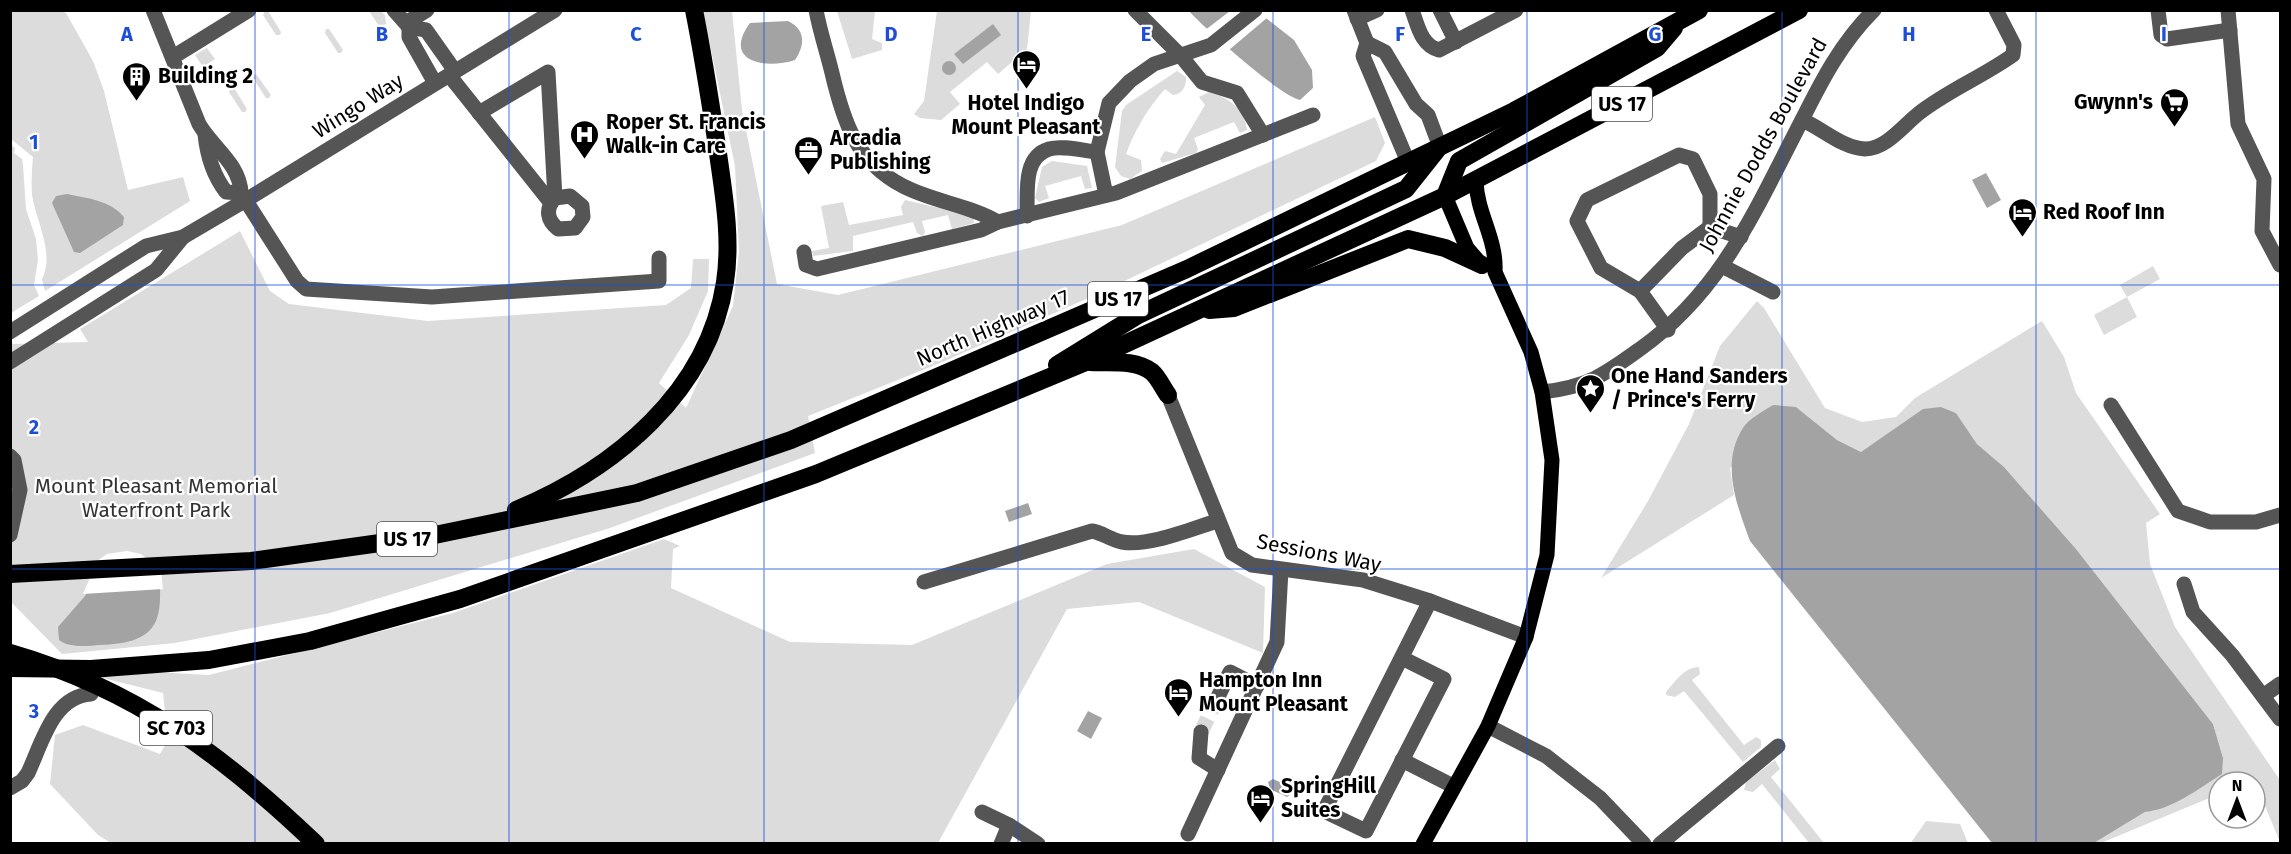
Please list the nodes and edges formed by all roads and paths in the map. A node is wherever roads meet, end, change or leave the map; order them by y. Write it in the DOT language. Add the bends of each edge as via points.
graph roads {
  1 [pos="153,10"];
  2 [pos="249,10"];
  3 [pos="394,10"];
  4 [pos="428,10"];
  5 [pos="555,10"];
  6 [pos="694,10"];
  7 [pos="816,10"];
  8 [pos="1135,10"];
  9 [pos="1255,10"];
  10 [pos="1377,10"];
  11 [pos="1412,10"];
  12 [pos="1440,10"];
  13 [pos="1516,10"];
  14 [pos="1699,10"];
  15 [pos="1799,10"];
  16 [pos="1874,10"];
  17 [pos="1996,10"];
  18 [pos="2158,10"];
  19 [pos="2228,10"];
  20 [pos="1355,15"];
  21 [pos="1680,21"];
  22 [pos="408,25"];
  23 [pos="2230,30"];
  24 [pos="1456,42"];
  25 [pos="1367,43"];
  26 [pos="1181,56"];
  27 [pos="173,57"];
  28 [pos="452,73"];
  29 [pos="435,83"];
  30 [pos="479,113"];
  31 [pos="1312,115"];
  32 [pos="1802,120"];
  33 [pos="1263,135"];
  34 [pos="1440,147"];
  35 [pos="1097,152"];
  36 [pos="1407,162"];
  37 [pos="1476,181"];
  38 [pos="1106,195"];
  39 [pos="1445,196"];
  40 [pos="244,197"];
  41 [pos="1027,216"];
  42 [pos="998,222"];
  43 [pos="1710,227"];
  44 [pos="183,237"];
  45 [pos="1741,237"];
  46 [pos="804,252"];
  47 [pos="659,258"];
  48 [pos="2280,264"];
  49 [pos="1722,266"];
  50 [pos="1489,268"];
  51 [pos="1640,291"];
  52 [pos="1773,292"];
  53 [pos="1198,311"];
  54 [pos="1668,330"];
  55 [pos="10,332"];
  56 [pos="10,362"];
  57 [pos="1086,362"];
  58 [pos="1542,392"];
  59 [pos="1010,394"];
  60 [pos="1168,395"];
  61 [pos="2111,405"];
  62 [pos="10,456"];
  63 [pos="2280,515"];
  64 [pos="1217,521"];
  65 [pos="10,535"];
  66 [pos="430,536"];
  67 [pos="1281,570"];
  68 [pos="10,574"];
  69 [pos="924,582"];
  70 [pos="2184,584"];
  71 [pos="1430,601"];
  72 [pos="1526,637"];
  73 [pos="10,653"];
  74 [pos="1402,658"];
  75 [pos="10,668"];
  76 [pos="2280,684"];
  77 [pos="1257,686"];
  78 [pos="91,694"];
  79 [pos="2263,696"];
  80 [pos="1216,701"];
  81 [pos="2280,719"];
  82 [pos="1488,726"];
  83 [pos="1201,732"];
  84 [pos="1778,746"];
  85 [pos="1402,760"];
  86 [pos="1218,770"];
  87 [pos="1453,786"];
  88 [pos="10,788"];
  89 [pos="982,812"];
  90 [pos="1009,825"];
  91 [pos="1188,834"];
  92 [pos="316,843"];
  93 [pos="1000,843"];
  94 [pos="1038,843"];
  95 [pos="1423,843"];
  96 [pos="1644,843"];
  97 [pos="1660,843"];
  1 -- 27 [label="street"];
  2 -- 27 [label="street"];
  3 -- 22 [label="street"];
  4 -- 22 [label="street"];
  5 -- 28 [label="street, Wingo Way"];
  6 -- 66 [label="highway" via="724,189 728,255 725,283 695,369 643,431 614,456 556,493"];
  7 -- 42 [label="street" via="845,126 861,151 901,186 939,202 981,212"];
  8 -- 26 [label="street"];
  9 -- 26 [label="street" via="1211,45"];
  10 -- 20 [label="street"];
  11 -- 24 [label="street" via="1423,38 1432,48 1439,50"];
  12 -- 24 [label="street"];
  13 -- 24 [label="street"];
  14 -- 21 [label="highway, US 17"];
  15 -- 37 [label="highway, Johnnie Dodds Boulevard / US 17"];
  16 -- 32 [label="street, Johnnie Dodds Boulevard" via="1835,56"];
  17 -- 32 [label="street" via="2014,45 2013,55 1938,99 1888,139 1867,149 1851,147"];
  18 -- 23 [label="street" via="2161,35 2167,39"];
  19 -- 23 [label="street"];
  20 -- 25 [label="street"];
  21 -- 34 [label="highway, US 17"];
  21 -- 39 [label="highway" via="1657,48 1459,161"];
  22 -- 28 [label="street" via="426,30"];
  22 -- 29 [label="street" via="409,38"];
  23 -- 48 [label="street" via="2238,124 2264,179 2262,231"];
  25 -- 34 [label="street" via="1385,52 1416,104 1428,115"];
  25 -- 36 [label="street" via="1363,56"];
  26 -- 33 [label="street" via="1203,82 1237,93"];
  26 -- 35 [label="street" via="1155,64 1130,81 1109,104"];
  27 -- 40 [label="street" via="205,134 226,157 241,182"];
  28 -- 29 [label="street, Wingo Way"];
  28 -- 30 [label="street"];
  29 -- 40 [label="street, Wingo Way"];
  30 -- 30 [label="street" via="548,72 553,201"];
  31 -- 33 [label="street"];
  32 -- 45 [label="street, Johnnie Dodds Boulevard"];
  33 -- 38 [label="street"];
  34 -- 36 [label="highway, North Highway 17 / US 17"];
  34 -- 59 [label="highway" via="1406,189 1138,315"];
  35 -- 38 [label="street"];
  35 -- 41 [label="street" via="1050,148 1040,154 1029,167"];
  36 -- 66 [label="highway, North Highway 17 / US 17" via="1187,269 791,440 637,493"];
  37 -- 39 [label="highway, Johnnie Dodds Boulevard / US 17"];
  37 -- 50 [label="main road" via="1477,202 1496,258"];
  38 -- 41 [label="street"];
  39 -- 50 [label="main road" via="1467,248"];
  39 -- 53 [label="highway, US 17"];
  40 -- 44 [label="street, Wingo Way"];
  40 -- 47 [label="street" via="306,289 432,297 659,281"];
  41 -- 42 [label="street"];
  42 -- 46 [label="street" via="981,230 817,269 806,265"];
  43 -- 45 [label="street"];
  43 -- 51 [label="street" via="1682,248"];
  43 -- 51 [label="street" via="1710,194 1693,159 1679,154 1587,201 1577,221 1601,268"];
  44 -- 55 [label="street" via="146,246"];
  44 -- 56 [label="street" via="156,270"];
  45 -- 49 [label="street, Johnnie Dodds Boulevard"];
  49 -- 52 [label="street"];
  49 -- 54 [label="street, Johnnie Dodds Boulevard"];
  50 -- 53 [label="highway" via="1445,248 1408,239 1234,308"];
  50 -- 58 [label="main road" via="1531,352"];
  51 -- 54 [label="street"];
  53 -- 57 [label="highway, US 17"];
  54 -- 58 [label="street, Johnnie Dodds Boulevard" via="1601,377 1572,389"];
  57 -- 59 [label="highway, US 17"];
  57 -- 60 [label="highway" via="1140,366 1152,372"];
  58 -- 72 [label="main road" via="1552,460 1547,555"];
  59 -- 75 [label="highway, US 17" via="816,474 460,599 310,641 209,660 91,669"];
  60 -- 64 [label="street, Sessions Way"];
  61 -- 63 [label="street" via="2178,511 2210,522 2256,522"];
  62 -- 65 [label="street" via="20,490"];
  64 -- 67 [label="street, Sessions Way" via="1232,553 1252,565"];
  64 -- 69 [label="street" via="1138,543 1120,542 1092,531"];
  66 -- 68 [label="highway, US 17" via="251,561"];
  67 -- 71 [label="street, Sessions Way" via="1363,580"];
  67 -- 77 [label="street" via="1277,642"];
  70 -- 79 [label="street" via="2193,612"];
  71 -- 72 [label="street, Sessions Way"];
  71 -- 74 [label="street"];
  72 -- 82 [label="main road"];
  73 -- 92 [label="highway, SC 703" via="79,677 166,721 253,784"];
  74 -- 85 [label="street" via="1444,679"];
  74 -- 85 [label="street" via="1324,811 1366,831"];
  76 -- 79 [label="street"];
  77 -- 80 [label="street" via="1230,672"];
  77 -- 86 [label="street"];
  78 -- 88 [label="street" via="78,695 59,708 28,773"];
  79 -- 81 [label="street"];
  82 -- 87 [label="main road"];
  82 -- 96 [label="street" via="1546,756 1600,798"];
  83 -- 86 [label="street" via="1199,758"];
  84 -- 97 [label="street"];
  85 -- 87 [label="street"];
  86 -- 91 [label="street"];
  87 -- 95 [label="main road"];
  89 -- 90 [label="street"];
  90 -- 93 [label="street"];
  90 -- 94 [label="street"];
}
